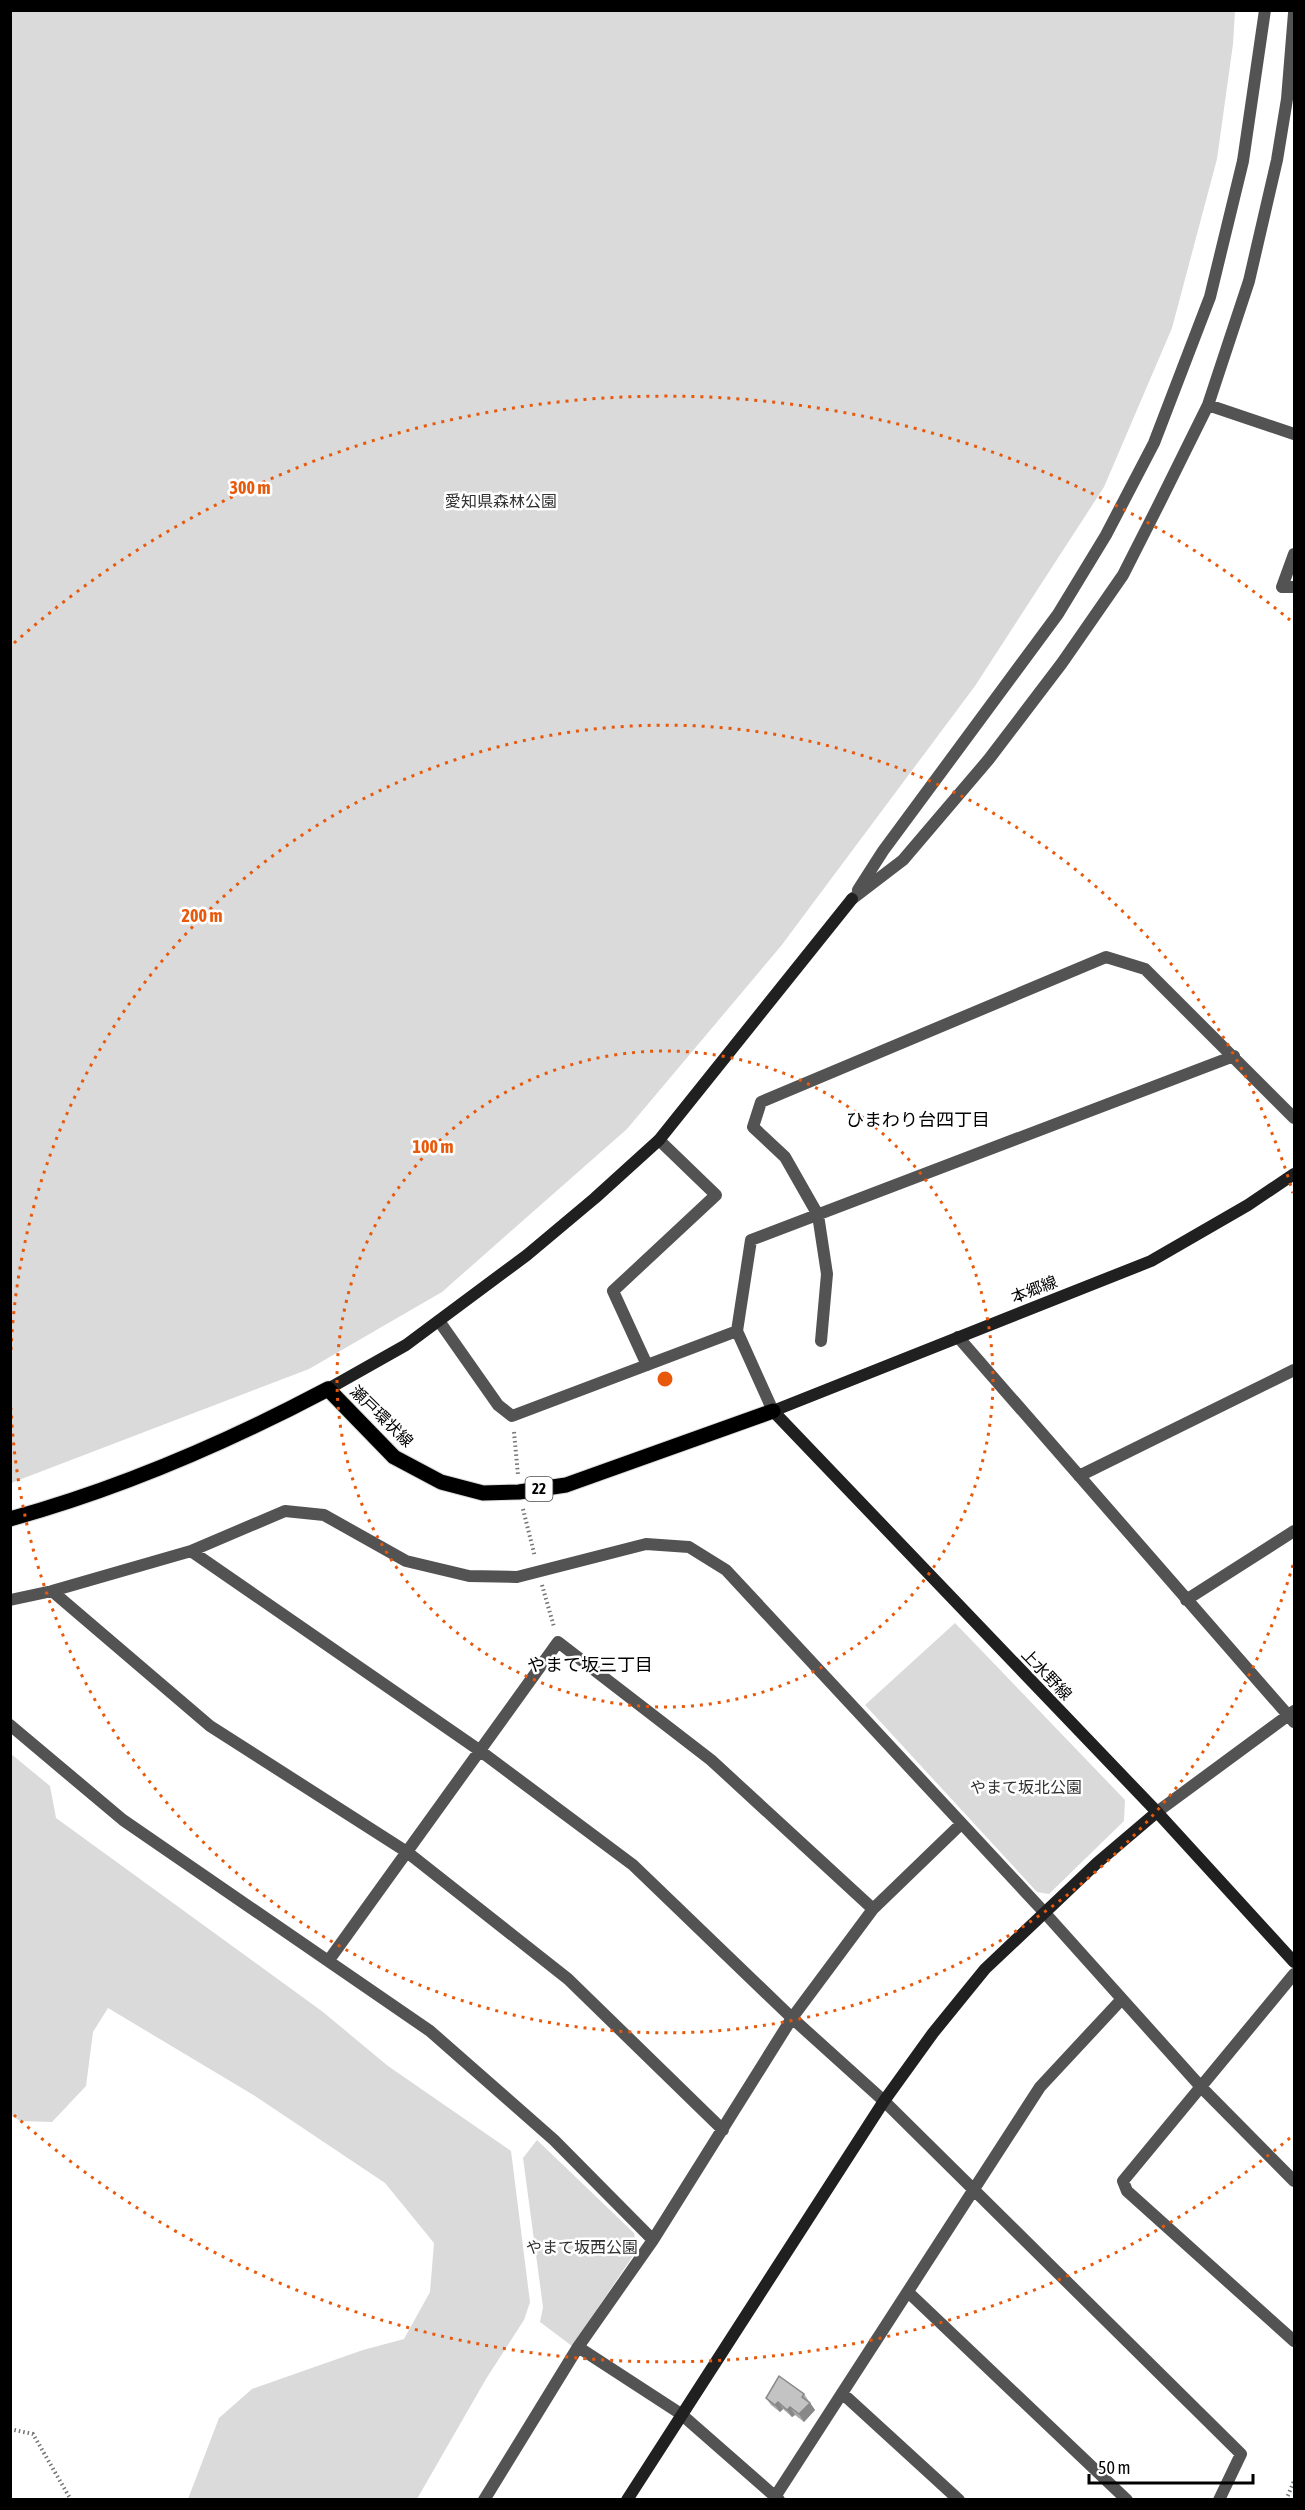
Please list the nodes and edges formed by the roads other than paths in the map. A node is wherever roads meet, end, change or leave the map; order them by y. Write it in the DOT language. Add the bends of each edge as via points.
graph roads {
  1 [pos="1265,10"];
  2 [pos="1294,13"];
  3 [pos="1208,405"];
  4 [pos="1294,434"];
  5 [pos="1294,554"];
  6 [pos="1294,587"];
  7 [pos="852,899"];
  8 [pos="1234,1056"];
  9 [pos="1294,1119"];
  10 [pos="659,1140"];
  11 [pos="1294,1174"];
  12 [pos="818,1215"];
  13 [pos="439,1321"];
  14 [pos="737,1331"];
  15 [pos="958,1336"];
  16 [pos="821,1341"];
  17 [pos="646,1365"];
  18 [pos="1294,1370"];
  19 [pos="328,1389"];
  20 [pos="774,1411"];
  21 [pos="1079,1476"];
  22 [pos="10,1519"];
  23 [pos="1294,1531"];
  24 [pos="190,1551"];
  25 [pos="52,1591"];
  26 [pos="10,1600"];
  27 [pos="1186,1600"];
  28 [pos="1292,1716"];
  29 [pos="10,1725"];
  30 [pos="479,1750"];
  31 [pos="1157,1812"];
  32 [pos="962,1824"];
  33 [pos="407,1852"];
  34 [pos="873,1909"];
  35 [pos="1044,1912"];
  36 [pos="329,1960"];
  37 [pos="1294,1962"];
  38 [pos="1294,1974"];
  39 [pos="1121,2000"];
  40 [pos="792,2018"];
  41 [pos="1202,2087"];
  42 [pos="884,2101"];
  43 [pos="723,2130"];
  44 [pos="1294,2181"];
  45 [pos="973,2190"];
  46 [pos="653,2240"];
  47 [pos="908,2292"];
  48 [pos="1294,2341"];
  49 [pos="578,2347"];
  50 [pos="842,2393"];
  51 [pos="681,2414"];
  52 [pos="776,2498"];
  53 [pos="484,2499"];
  54 [pos="627,2499"];
  55 [pos="959,2499"];
  56 [pos="1127,2499"];
  57 [pos="1219,2499"];
  1 -- 7 [label="street" via="1243,161 1210,297 1154,442 1106,536 1059,614 883,851"];
  2 -- 3 [label="street" via="1277,160 1249,281"];
  3 -- 4 [label="street"];
  3 -- 7 [label="street" via="1123,574 1062,663 989,759 903,860"];
  5 -- 6 [label="street" via="1282,587"];
  7 -- 10 [label="street"];
  8 -- 9 [label="street"];
  8 -- 12 [label="street"];
  8 -- 12 [label="street" via="1145,969 1106,957 761,1102 753,1127 785,1157"];
  10 -- 13 [label="street" via="527,1255"];
  10 -- 17 [label="street" via="716,1195 613,1291"];
  11 -- 15 [label="street, 本郷線" via="1151,1262"];
  12 -- 14 [label="street" via="751,1240"];
  12 -- 16 [label="street" via="826,1274"];
  13 -- 17 [label="street" via="498,1405 512,1416"];
  13 -- 19 [label="street" via="406,1345"];
  14 -- 17 [label="street"];
  14 -- 20 [label="street"];
  15 -- 20 [label="street, 本郷線"];
  15 -- 21 [label="street"];
  18 -- 21 [label="street"];
  19 -- 20 [label="main road, 瀬戸環状線 / 22" via="394,1457 441,1482 483,1493 566,1485"];
  19 -- 22 [label="main road, 瀬戸環状線" via="259,1426 182,1460 106,1490"];
  20 -- 31 [label="street, 上水野線"];
  21 -- 27 [label="street"];
  23 -- 27 [label="street"];
  24 -- 25 [label="street"];
  24 -- 30 [label="street"];
  24 -- 32 [label="street" via="285,1511 324,1515 406,1561 469,1576 517,1577 646,1544 689,1547 726,1570"];
  25 -- 26 [label="street"];
  25 -- 33 [label="street" via="210,1726"];
  27 -- 28 [label="street"];
  28 -- 31 [label="street"];
  29 -- 36 [label="street" via="123,1820"];
  30 -- 33 [label="street"];
  30 -- 34 [label="street" via="558,1642 711,1760"];
  30 -- 40 [label="street" via="633,1865"];
  31 -- 35 [label="street"];
  31 -- 37 [label="street, 上水野線"];
  32 -- 34 [label="street"];
  32 -- 35 [label="street"];
  33 -- 36 [label="street"];
  33 -- 43 [label="street" via="568,1979"];
  34 -- 40 [label="street"];
  35 -- 39 [label="street"];
  35 -- 42 [label="street" via="986,1969"];
  36 -- 46 [label="street" via="439,2039 554,2140"];
  38 -- 41 [label="street"];
  39 -- 41 [label="street"];
  39 -- 45 [label="street" via="1040,2087"];
  40 -- 42 [label="street"];
  40 -- 43 [label="street"];
  41 -- 44 [label="street"];
  41 -- 48 [label="street" via="1123,2181 1127,2191"];
  42 -- 45 [label="street"];
  42 -- 51 [label="street"];
  43 -- 46 [label="street"];
  45 -- 47 [label="street"];
  45 -- 57 [label="street" via="1241,2454"];
  46 -- 49 [label="street"];
  47 -- 50 [label="street"];
  47 -- 56 [label="street"];
  49 -- 51 [label="street"];
  49 -- 53 [label="street"];
  50 -- 52 [label="street"];
  50 -- 55 [label="street"];
  51 -- 52 [label="street"];
  51 -- 54 [label="street"];
}
